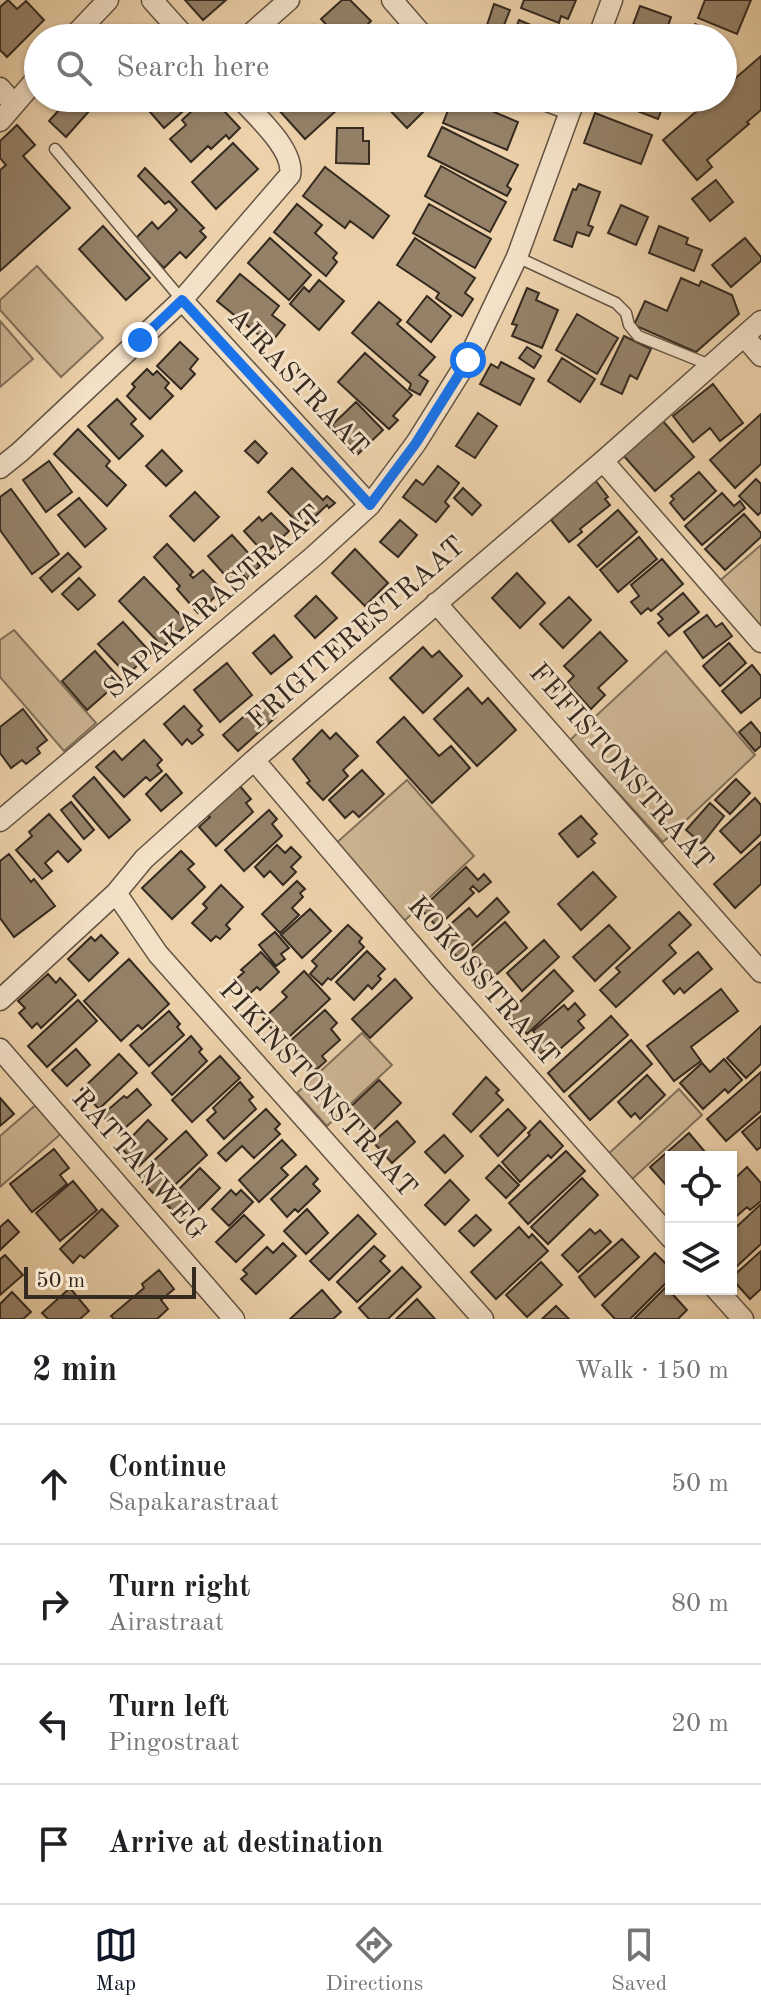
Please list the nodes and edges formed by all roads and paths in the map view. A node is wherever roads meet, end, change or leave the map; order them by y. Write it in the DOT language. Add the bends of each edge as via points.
graph roads {
  1 [pos="108,0"];
  2 [pos="152,0"];
  3 [pos="289,0"];
  4 [pos="392,0"];
  5 [pos="612,0"];
  6 [pos="85,24"];
  7 [pos="173,24"];
  8 [pos="262,24"];
  9 [pos="413,24"];
  10 [pos="603,24"];
  11 [pos="0,88"];
  12 [pos="24,93"];
  13 [pos="14,104"];
  14 [pos="252,112"];
  15 [pos="570,112"];
  16 [pos="0,121"];
  17 [pos="55,149"];
  18 [pos="517,257"];
  19 [pos="182,300"];
  20 [pos="761,321"];
  21 [pos="744,336"];
  22 [pos="761,356"];
  23 [pos="710,365"];
  24 [pos="603,461"];
  25 [pos="0,468"];
  26 [pos="370,505"];
  27 [pos="436,603"];
  28 [pos="761,642"];
  29 [pos="254,760"];
  30 [pos="0,821"];
  31 [pos="116,893"];
  32 [pos="761,972"];
  33 [pos="0,1000"];
  34 [pos="0,1049"];
  35 [pos="665,1231"];
  36 [pos="721,1295"];
  37 [pos="234,1319"];
  38 [pos="483,1319"];
  39 [pos="743,1319"];
  1 -- 6 [label="street"];
  2 -- 7 [label="street"];
  3 -- 8 [label="street"];
  4 -- 9 [label="street"];
  5 -- 10 [label="street"];
  11 -- 13 [label="street"];
  12 -- 13 [label="street"];
  13 -- 16 [label="street"];
  14 -- 19 [label="street" via="284,150 292,164 290,175"];
  15 -- 18 [label="street, SAPAKARASTRAAT"];
  17 -- 19 [label="lane"];
  18 -- 23 [label="lane" via="616,303 638,336"];
  18 -- 26 [label="street, SAPAKARASTRAAT" via="468,360"];
  19 -- 25 [label="street"];
  19 -- 26 [label="street, AIRASTRAAT"];
  20 -- 21 [label="street, FRIGITERESTRAAT"];
  21 -- 22 [label="street"];
  21 -- 23 [label="street, FRIGITERESTRAAT"];
  23 -- 24 [label="street, FRIGITERESTRAAT"];
  24 -- 27 [label="street, FRIGITERESTRAAT"];
  24 -- 28 [label="street"];
  26 -- 30 [label="street, SAPAKARASTRAAT"];
  27 -- 29 [label="street, FRIGITERESTRAAT"];
  27 -- 32 [label="street, FEFISTONSTRAAT"];
  29 -- 31 [label="street, FRIGITERESTRAAT" via="144,859"];
  29 -- 35 [label="street, KOKOSSTRAAT"];
  31 -- 33 [label="street, FRIGITERESTRAAT"];
  31 -- 38 [label="street, PIKINSTONSTRAAT" via="158,954"];
  34 -- 37 [label="street, RATTANWEG"];
  36 -- 39 [label="street"];
}
